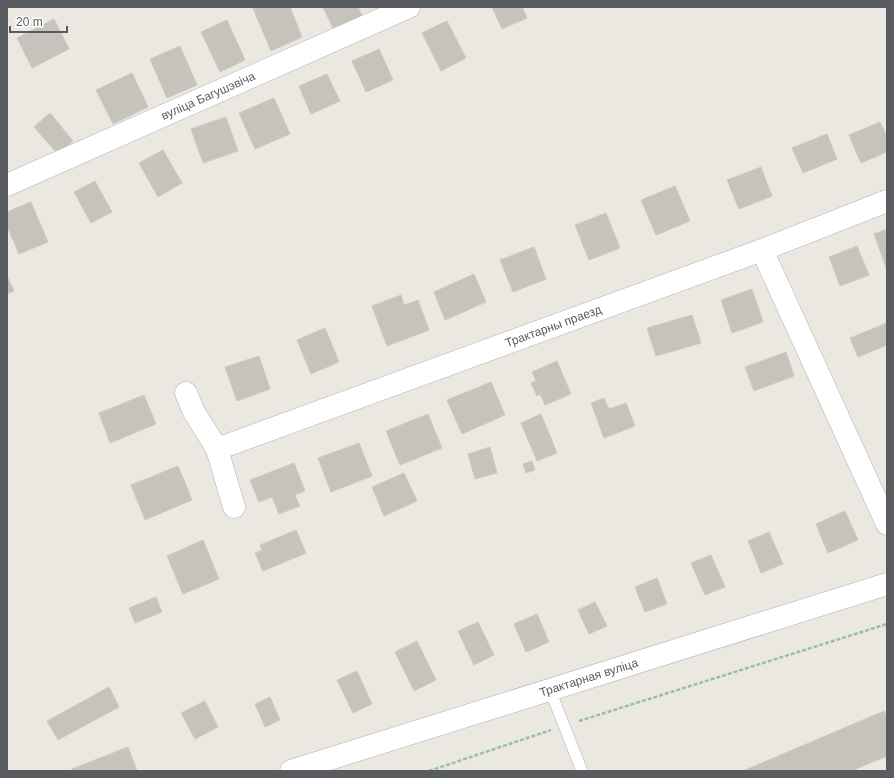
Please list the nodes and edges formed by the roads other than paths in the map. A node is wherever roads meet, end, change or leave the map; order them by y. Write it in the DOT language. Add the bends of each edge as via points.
graph roads {
  1 [pos="409,7"];
  2 [pos="7,185"];
  3 [pos="887,201"];
  4 [pos="762,250"];
  5 [pos="186,393"];
  6 [pos="217,449"];
  7 [pos="234,507"];
  8 [pos="887,524"];
  9 [pos="887,584"];
  10 [pos="550,690"];
  11 [pos="291,771"];
  12 [pos="582,771"];
  1 -- 2 [label="street, вуліца Багушэвіча"];
  3 -- 4 [label="street, Трактарны праезд"];
  4 -- 6 [label="street, Трактарны праезд"];
  4 -- 8 [label="street"];
  5 -- 6 [label="street" via="194,412"];
  6 -- 7 [label="street"];
  9 -- 10 [label="street, Трактарная вуліца"];
  10 -- 11 [label="street, Трактарная вуліца"];
  10 -- 12 [label="lane"];
}
